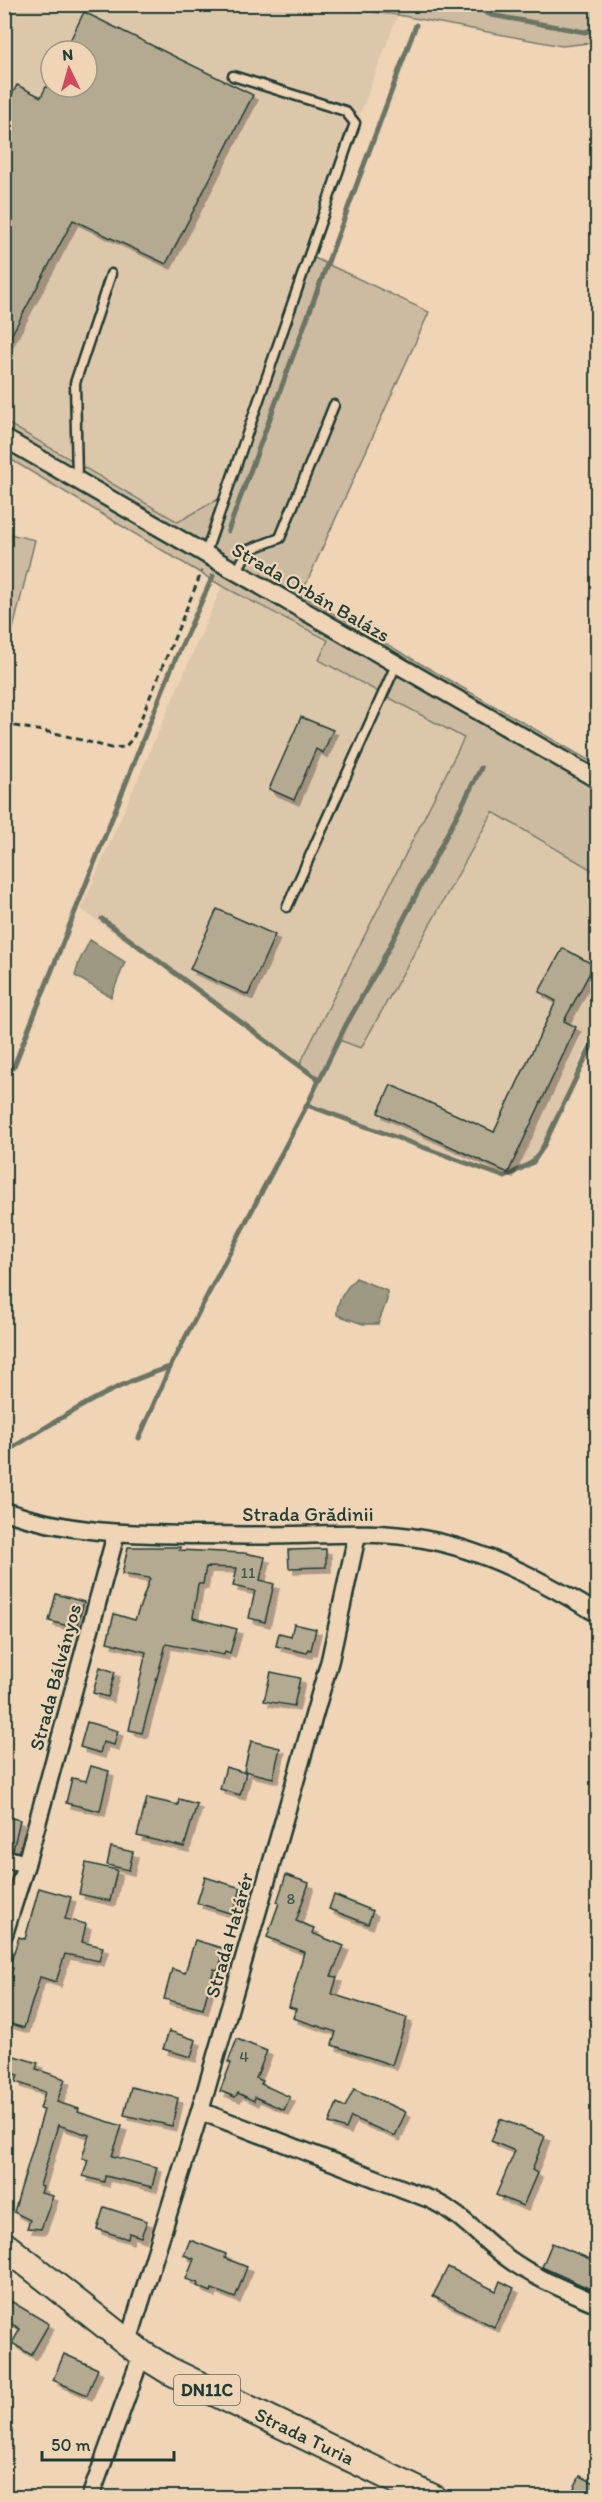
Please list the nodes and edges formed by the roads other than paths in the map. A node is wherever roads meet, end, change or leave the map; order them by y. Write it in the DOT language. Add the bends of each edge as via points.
graph roads {
  1 [pos="233,76"];
  2 [pos="111,274"];
  3 [pos="334,405"];
  4 [pos="4,438"];
  5 [pos="77,480"];
  6 [pos="206,556"];
  7 [pos="236,573"];
  8 [pos="396,665"];
  9 [pos="597,780"];
  10 [pos="287,907"];
  11 [pos="4,1511"];
  12 [pos="116,1534"];
  13 [pos="357,1535"];
  14 [pos="597,1614"];
  15 [pos="4,1858"];
  16 [pos="26,1864"];
  17 [pos="4,1934"];
  18 [pos="200,2111"];
  19 [pos="4,2245"];
  20 [pos="597,2304"];
  21 [pos="135,2348"];
  22 [pos="90,2498"];
  23 [pos="433,2498"];
  1 -- 6 [label="lane" via="345,111 355,123"];
  2 -- 5 [label="lane" via="75,383"];
  3 -- 7 [label="lane" via="280,538 248,550"];
  4 -- 5 [label="street, Strada Orbán Balázs"];
  5 -- 6 [label="street, Strada Orbán Balázs"];
  6 -- 7 [label="street, Strada Orbán Balázs"];
  7 -- 8 [label="street, Strada Orbán Balázs"];
  8 -- 9 [label="street, Strada Orbán Balázs"];
  8 -- 10 [label="lane"];
  11 -- 12 [label="street, Strada Grădinii" via="66,1527"];
  12 -- 13 [label="street, Strada Grădinii"];
  12 -- 16 [label="street, Strada Bálványos"];
  13 -- 14 [label="street, Strada Grădinii" via="424,1539 475,1554 543,1582"];
  13 -- 18 [label="street, Strada Határér" via="330,1660"];
  15 -- 16 [label="street"];
  16 -- 17 [label="street, Strada Bálványos"];
  18 -- 20 [label="street" via="432,2200 458,2214 505,2256 540,2279"];
  18 -- 21 [label="street, Strada Határér"];
  19 -- 21 [label="main road, Strada Turia / DN11C"];
  21 -- 22 [label="street, Strada Határér"];
  21 -- 23 [label="main road, Strada Turia / DN11C" via="196,2384"];
}
